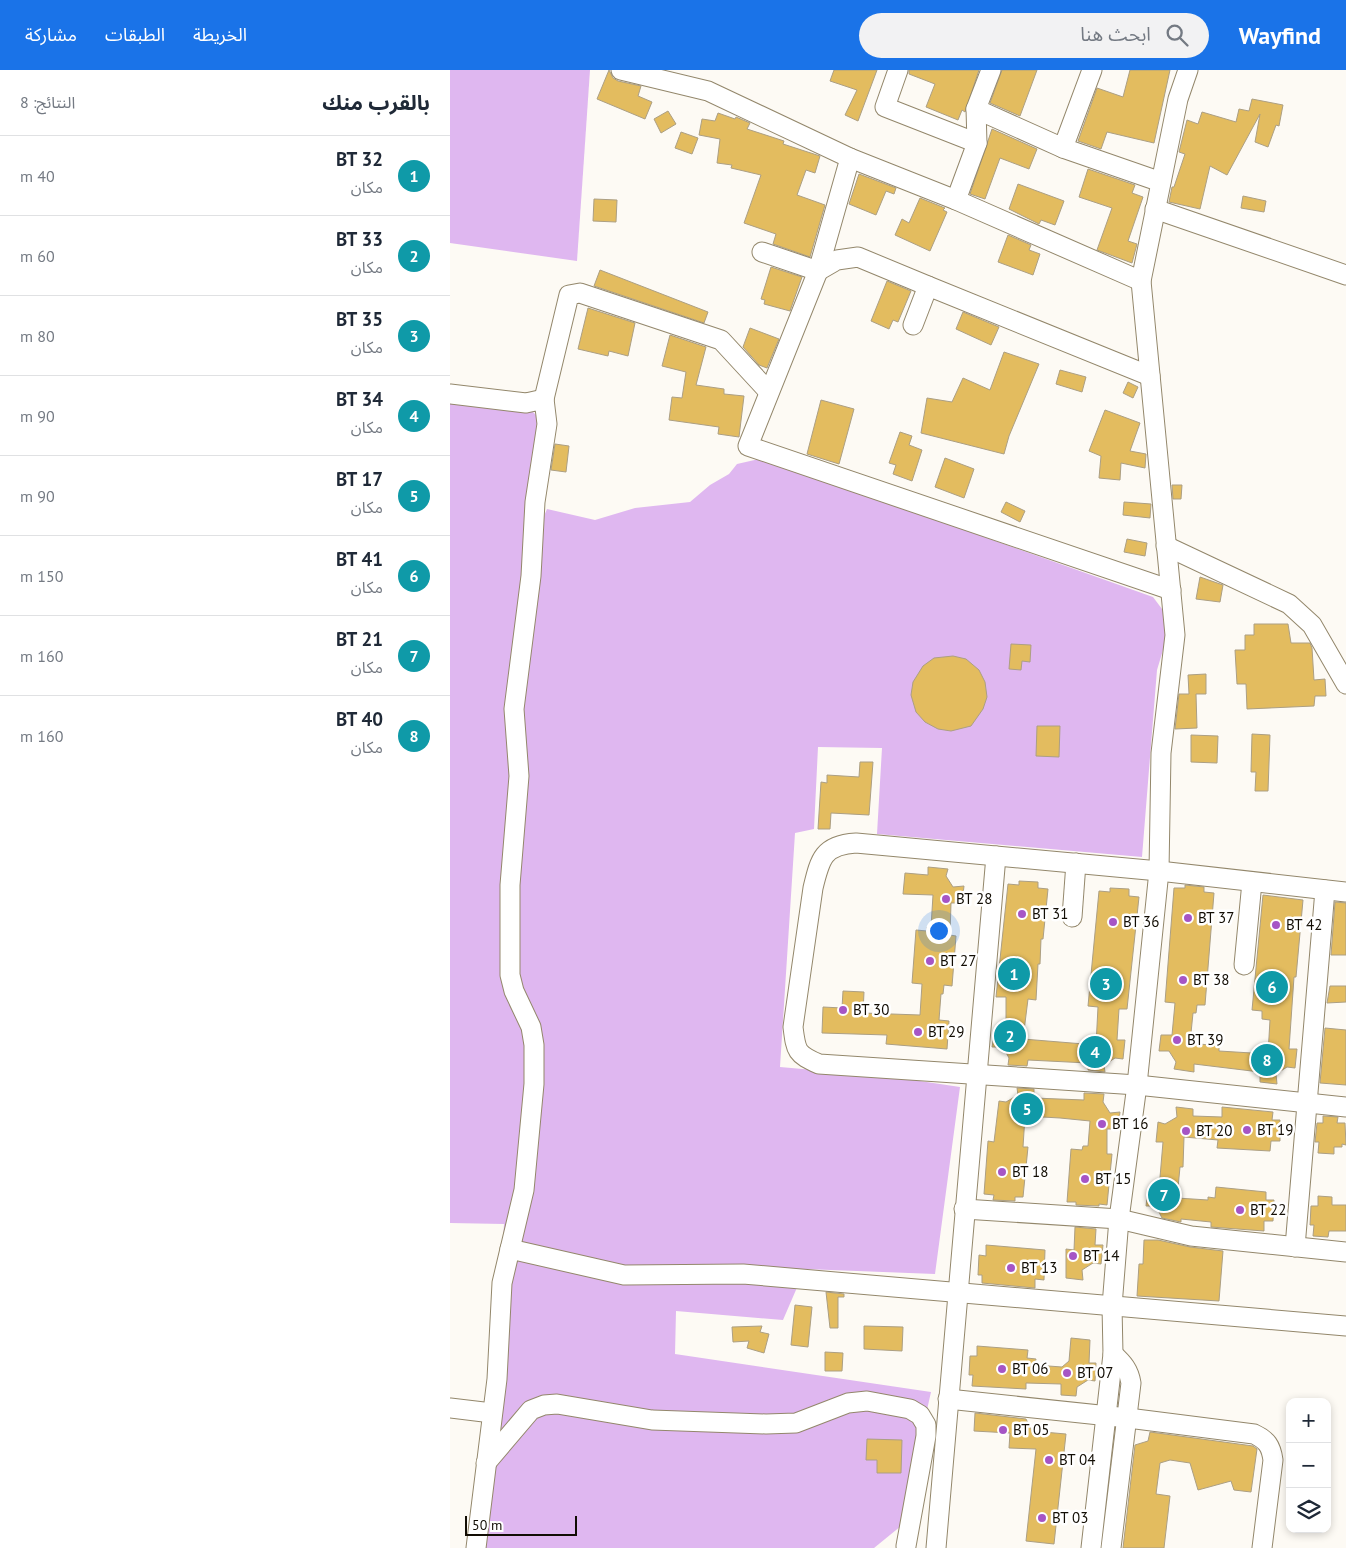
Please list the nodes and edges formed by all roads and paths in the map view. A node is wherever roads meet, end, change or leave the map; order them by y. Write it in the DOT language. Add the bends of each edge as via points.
graph roads {
  1 [pos="621,70"];
  2 [pos="898,70"];
  3 [pos="991,70"];
  4 [pos="1092,70"];
  5 [pos="1188,70"];
  6 [pos="976,109"];
  7 [pos="977,143"];
  8 [pos="1063,148"];
  9 [pos="850,158"];
  10 [pos="1161,182"];
  11 [pos="956,200"];
  12 [pos="1155,209"];
  13 [pos="762,252"];
  14 [pos="818,271"];
  15 [pos="1346,275"];
  16 [pos="1141,281"];
  17 [pos="928,286"];
  18 [pos="913,326"];
  19 [pos="1150,376"];
  20 [pos="768,392"];
  21 [pos="450,394"];
  22 [pos="544,400"];
  23 [pos="1166,546"];
  24 [pos="1171,590"];
  25 [pos="1346,684"];
  26 [pos="996,856"];
  27 [pos="1076,863"];
  28 [pos="1159,871"];
  29 [pos="1252,882"];
  30 [pos="1325,890"];
  31 [pos="1346,892"];
  32 [pos="1072,917"];
  33 [pos="1244,965"];
  34 [pos="979,1074"];
  35 [pos="1137,1085"];
  36 [pos="1308,1104"];
  37 [pos="1346,1107"];
  38 [pos="964,1208"];
  39 [pos="1119,1219"];
  40 [pos="1295,1247"];
  41 [pos="510,1249"];
  42 [pos="1346,1252"];
  43 [pos="957,1291"];
  44 [pos="1112,1306"];
  45 [pos="1346,1326"];
  46 [pos="1113,1354"];
  47 [pos="948,1400"];
  48 [pos="450,1408"];
  49 [pos="492,1413"];
  50 [pos="1108,1416"];
  51 [pos="1128,1418"];
  52 [pos="486,1463"];
  53 [pos="939,1521"];
  54 [pos="905,1547"];
  55 [pos="476,1548"];
  56 [pos="936,1548"];
  57 [pos="1091,1548"];
  58 [pos="1111,1548"];
  59 [pos="1262,1548"];
  1 -- 9 [label="street" via="708,91"];
  2 -- 7 [label="street" via="885,107"];
  3 -- 6 [label="street"];
  4 -- 8 [label="street"];
  5 -- 10 [label="street" via="1178,99"];
  6 -- 7 [label="street"];
  6 -- 8 [label="street"];
  7 -- 11 [label="street"];
  8 -- 10 [label="street"];
  9 -- 11 [label="street"];
  9 -- 14 [label="street"];
  10 -- 12 [label="street"];
  11 -- 16 [label="street"];
  12 -- 15 [label="street"];
  12 -- 16 [label="street"];
  13 -- 14 [label="street"];
  14 -- 17 [label="street" via="837,260 858,257"];
  14 -- 20 [label="street"];
  16 -- 19 [label="street"];
  17 -- 18 [label="street"];
  17 -- 19 [label="street"];
  19 -- 23 [label="street"];
  20 -- 22 [label="street" via="721,340 580,293 569,295"];
  20 -- 24 [label="street" via="748,446"];
  21 -- 22 [label="street" via="526,403"];
  22 -- 41 [label="street" via="547,424 535,502 531,576 514,709 519,776 510,884 510,976 531,1027 534,1084 524,1190"];
  23 -- 24 [label="street"];
  23 -- 25 [label="street" via="1289,604 1312,625"];
  24 -- 28 [label="street" via="1175,634 1161,753"];
  26 -- 27 [label="street"];
  26 -- 34 [label="street"];
  26 -- 34 [label="street" via="856,843 838,844 826,853 817,869 813,888 793,1027 795,1046 801,1056 819,1064"];
  27 -- 28 [label="street"];
  27 -- 32 [label="street"];
  28 -- 29 [label="street"];
  28 -- 35 [label="street"];
  29 -- 30 [label="street"];
  29 -- 33 [label="street"];
  30 -- 31 [label="street"];
  30 -- 36 [label="street"];
  34 -- 35 [label="street"];
  34 -- 38 [label="street"];
  35 -- 36 [label="street"];
  35 -- 39 [label="street"];
  36 -- 37 [label="street"];
  36 -- 40 [label="street"];
  38 -- 39 [label="street"];
  38 -- 43 [label="street"];
  39 -- 40 [label="street" via="1191,1236"];
  39 -- 44 [label="street"];
  40 -- 42 [label="street"];
  41 -- 43 [label="street" via="624,1275 744,1274"];
  41 -- 49 [label="street" via="502,1283"];
  43 -- 44 [label="street"];
  43 -- 47 [label="street"];
  44 -- 45 [label="street"];
  44 -- 46 [label="street"];
  46 -- 50 [label="street"];
  46 -- 51 [label="street" via="1129,1373"];
  47 -- 50 [label="street"];
  47 -- 53 [label="street"];
  48 -- 49 [label="street"];
  49 -- 52 [label="street"];
  50 -- 51 [label="street"];
  50 -- 57 [label="street"];
  51 -- 58 [label="street"];
  51 -- 59 [label="street" via="1254,1434 1263,1438 1271,1447 1273,1460"];
  52 -- 54 [label="street" via="531,1410 544,1405 557,1404 652,1420 766,1424 796,1423 848,1403 867,1401 910,1409 920,1415 926,1425 926,1436"];
  52 -- 55 [label="street"];
  53 -- 54 [label="street"];
  53 -- 56 [label="street"];
}
